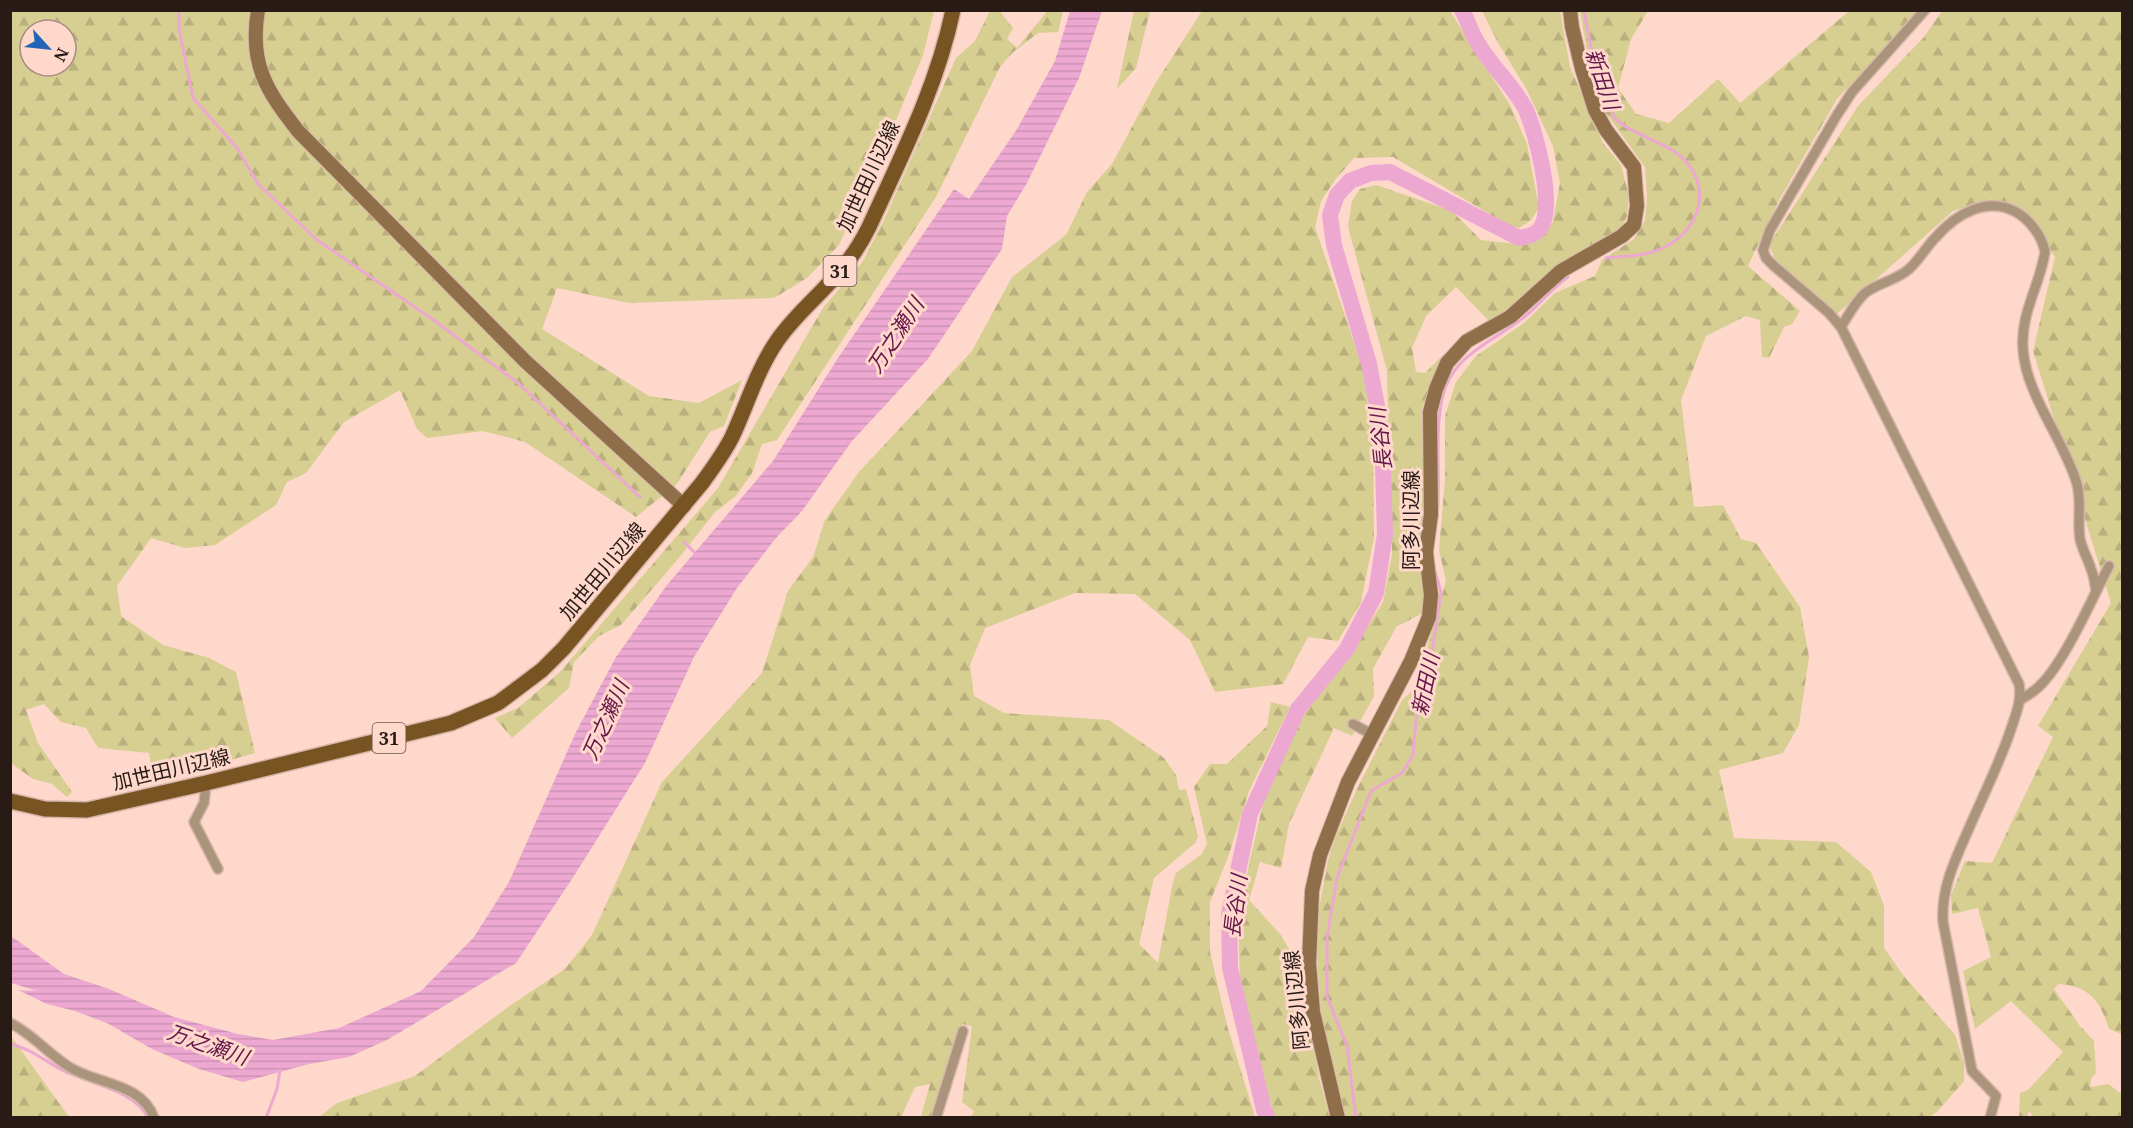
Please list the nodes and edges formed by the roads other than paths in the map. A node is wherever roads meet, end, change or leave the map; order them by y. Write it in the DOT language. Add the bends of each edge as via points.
graph roads {
  1 [pos="258,10"];
  2 [pos="953,10"];
  3 [pos="1570,10"];
  4 [pos="1925,10"];
  5 [pos="1841,327"];
  6 [pos="684,506"];
  7 [pos="2109,566"];
  8 [pos="2096,591"];
  9 [pos="2019,700"];
  10 [pos="1353,724"];
  11 [pos="1373,735"];
  12 [pos="206,783"];
  13 [pos="10,801"];
  14 [pos="218,869"];
  15 [pos="10,1023"];
  16 [pos="963,1031"];
  17 [pos="154,1118"];
  18 [pos="936,1118"];
  19 [pos="1338,1118"];
  20 [pos="1990,1118"];
  1 -- 6 [label="main road" via="254,45 257,61 269,91 298,131 525,361"];
  2 -- 6 [label="main road, 加世田川辺線 / 31" via="928,94 859,247 778,340 732,438"];
  3 -- 11 [label="main road, 阿多川辺線" via="1595,110 1634,167 1635,225 1561,271 1510,318 1467,341 1447,363 1430,412 1431,514 1426,552 1431,595 1429,617 1411,662"];
  4 -- 5 [label="street" via="1852,92 1765,242 1766,258"];
  5 -- 8 [label="street" via="1865,293 1908,270 1935,237 1958,217 1991,204 2021,215 2044,243 2045,252 2023,330 2022,349 2030,382 2077,483 2080,540"];
  5 -- 9 [label="street" via="2019,684"];
  6 -- 12 [label="main road, 加世田川辺線 / 31" via="564,648 498,703 451,723"];
  7 -- 8 [label="street"];
  8 -- 9 [label="street" via="2047,678"];
  9 -- 20 [label="street" via="2004,750 1953,865 1942,906 1972,1071 1996,1096"];
  10 -- 11 [label="street"];
  11 -- 19 [label="main road, 阿多川辺線" via="1348,782 1320,855 1312,891 1309,963 1313,1012"];
  12 -- 13 [label="main road, 加世田川辺線 / 31" via="87,810 45,809"];
  12 -- 14 [label="street" via="204,803 194,822"];
  15 -- 17 [label="street" via="25,1030 71,1068 137,1096"];
  16 -- 18 [label="street"];
}
